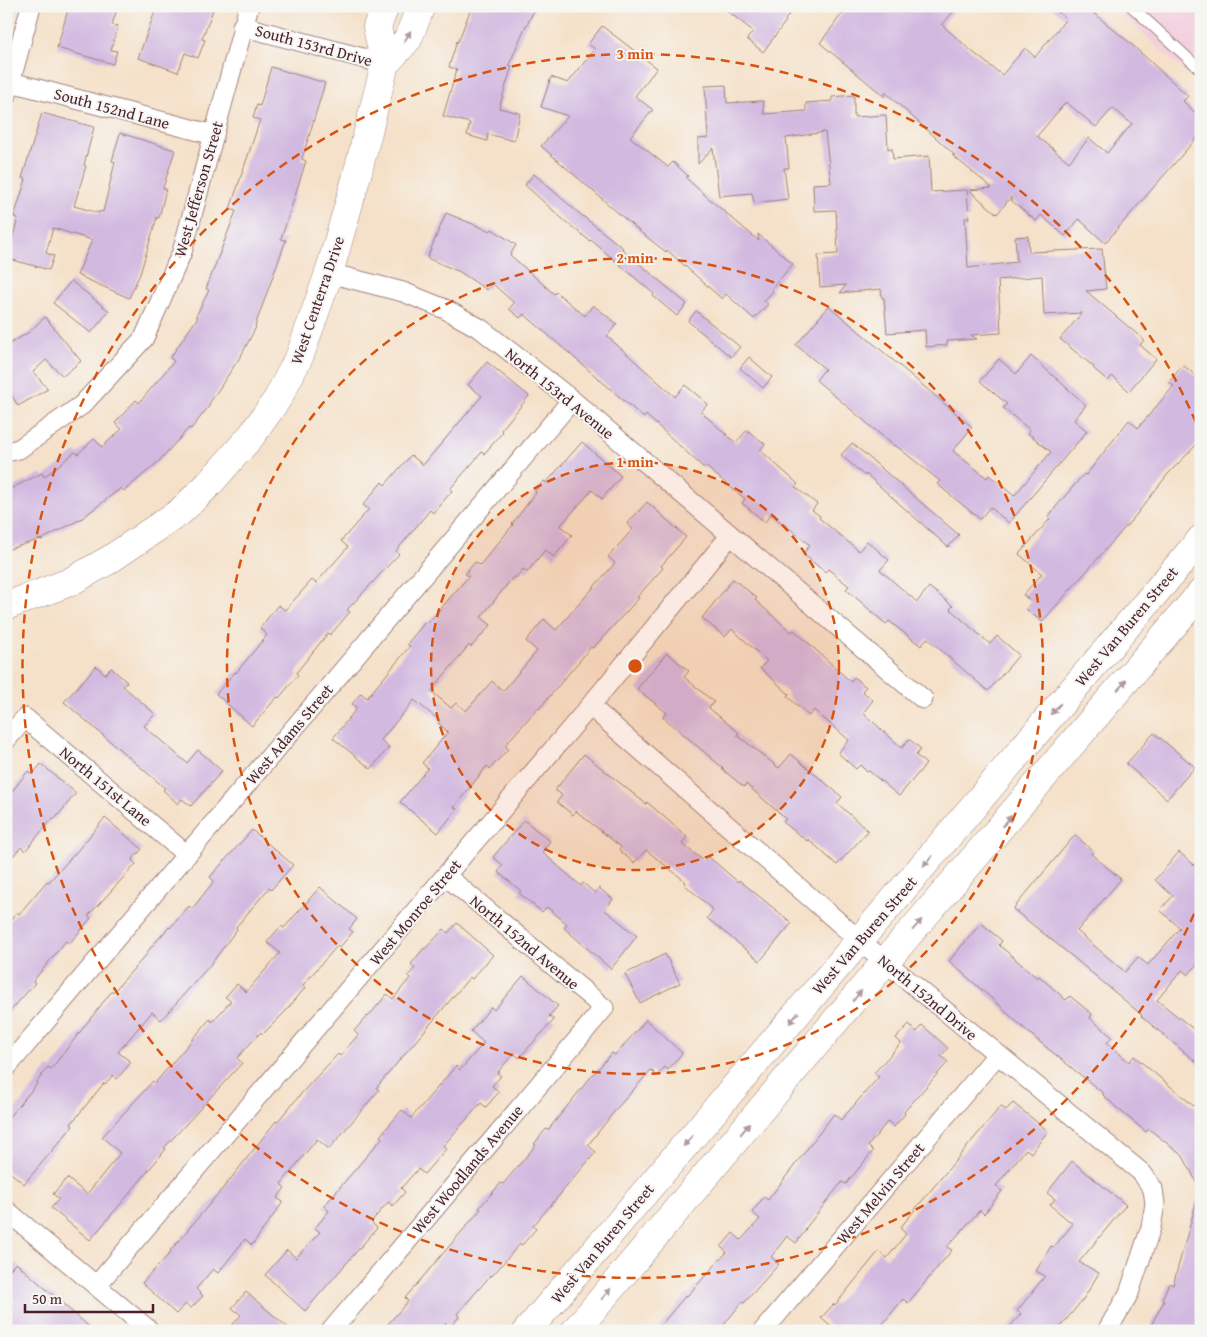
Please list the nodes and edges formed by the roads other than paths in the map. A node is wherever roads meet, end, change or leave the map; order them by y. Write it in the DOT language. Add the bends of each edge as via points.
graph roads {
  1 [pos="31,6"];
  2 [pos="249,6"];
  3 [pos="385,6"];
  4 [pos="421,6"];
  5 [pos="1131,6"];
  6 [pos="242,26"];
  7 [pos="385,64"];
  8 [pos="1201,70"];
  9 [pos="8,90"];
  10 [pos="214,135"];
  11 [pos="328,273"];
  12 [pos="572,400"];
  13 [pos="6,452"];
  14 [pos="730,536"];
  15 [pos="1201,539"];
  16 [pos="1201,593"];
  17 [pos="6,606"];
  18 [pos="923,699"];
  19 [pos="590,706"];
  20 [pos="6,740"];
  21 [pos="187,855"];
  22 [pos="446,876"];
  23 [pos="859,940"];
  24 [pos="885,962"];
  25 [pos="604,1008"];
  26 [pos="997,1054"];
  27 [pos="6,1068"];
  28 [pos="6,1210"];
  29 [pos="96,1286"];
  30 [pos="150,1331"];
  31 [pos="331,1331"];
  32 [pos="527,1331"];
  33 [pos="575,1331"];
  34 [pos="763,1331"];
  35 [pos="1107,1331"];
  1 -- 9 [label="street"];
  2 -- 6 [label="street, West Jefferson Street"];
  3 -- 7 [label="main road, West Centerra Drive" via="377,27"];
  7 -- 4 [label="main road, West Centerra Drive, one-way" via="408,39"];
  5 -- 8 [label="lane"];
  6 -- 7 [label="street, South 153rd Drive"];
  6 -- 10 [label="street, West Jefferson Street"];
  7 -- 11 [label="main road, West Centerra Drive"];
  9 -- 10 [label="street, South 152nd Lane"];
  10 -- 13 [label="street, West Jefferson Street" via="182,252 144,338 82,405 19,449"];
  11 -- 12 [label="street, North 153rd Avenue" via="403,292 445,309 481,329"];
  11 -- 17 [label="main road, West Centerra Drive" via="300,355 278,398 252,435 209,484 180,512 110,560 70,582"];
  12 -- 14 [label="street, North 153rd Avenue"];
  12 -- 21 [label="street, West Adams Street"];
  14 -- 18 [label="street, North 153rd Avenue"];
  14 -- 19 [label="street, West Monroe Street"];
  15 -- 23 [label="main road, West Van Buren Street, one-way"];
  24 -- 16 [label="main road, West Van Buren Street, one-way"];
  19 -- 22 [label="street, West Monroe Street"];
  19 -- 23 [label="street, North 152nd Drive"];
  20 -- 21 [label="street, North 151st Lane" via="25,718"];
  21 -- 27 [label="street, West Adams Street"];
  22 -- 25 [label="street, North 152nd Avenue"];
  22 -- 29 [label="street, West Monroe Street"];
  23 -- 24 [label="street, North 152nd Drive"];
  23 -- 32 [label="main road, West Van Buren Street, one-way"];
  24 -- 26 [label="street, North 152nd Drive"];
  33 -- 24 [label="main road, West Van Buren Street, one-way"];
  25 -- 31 [label="street, West Woodlands Avenue"];
  26 -- 34 [label="street, West Melvin Street"];
  26 -- 35 [label="street, North 152nd Drive" via="1142,1173 1153,1189 1155,1204 1151,1226 1129,1293"];
  28 -- 29 [label="street"];
  29 -- 30 [label="street"];
}
